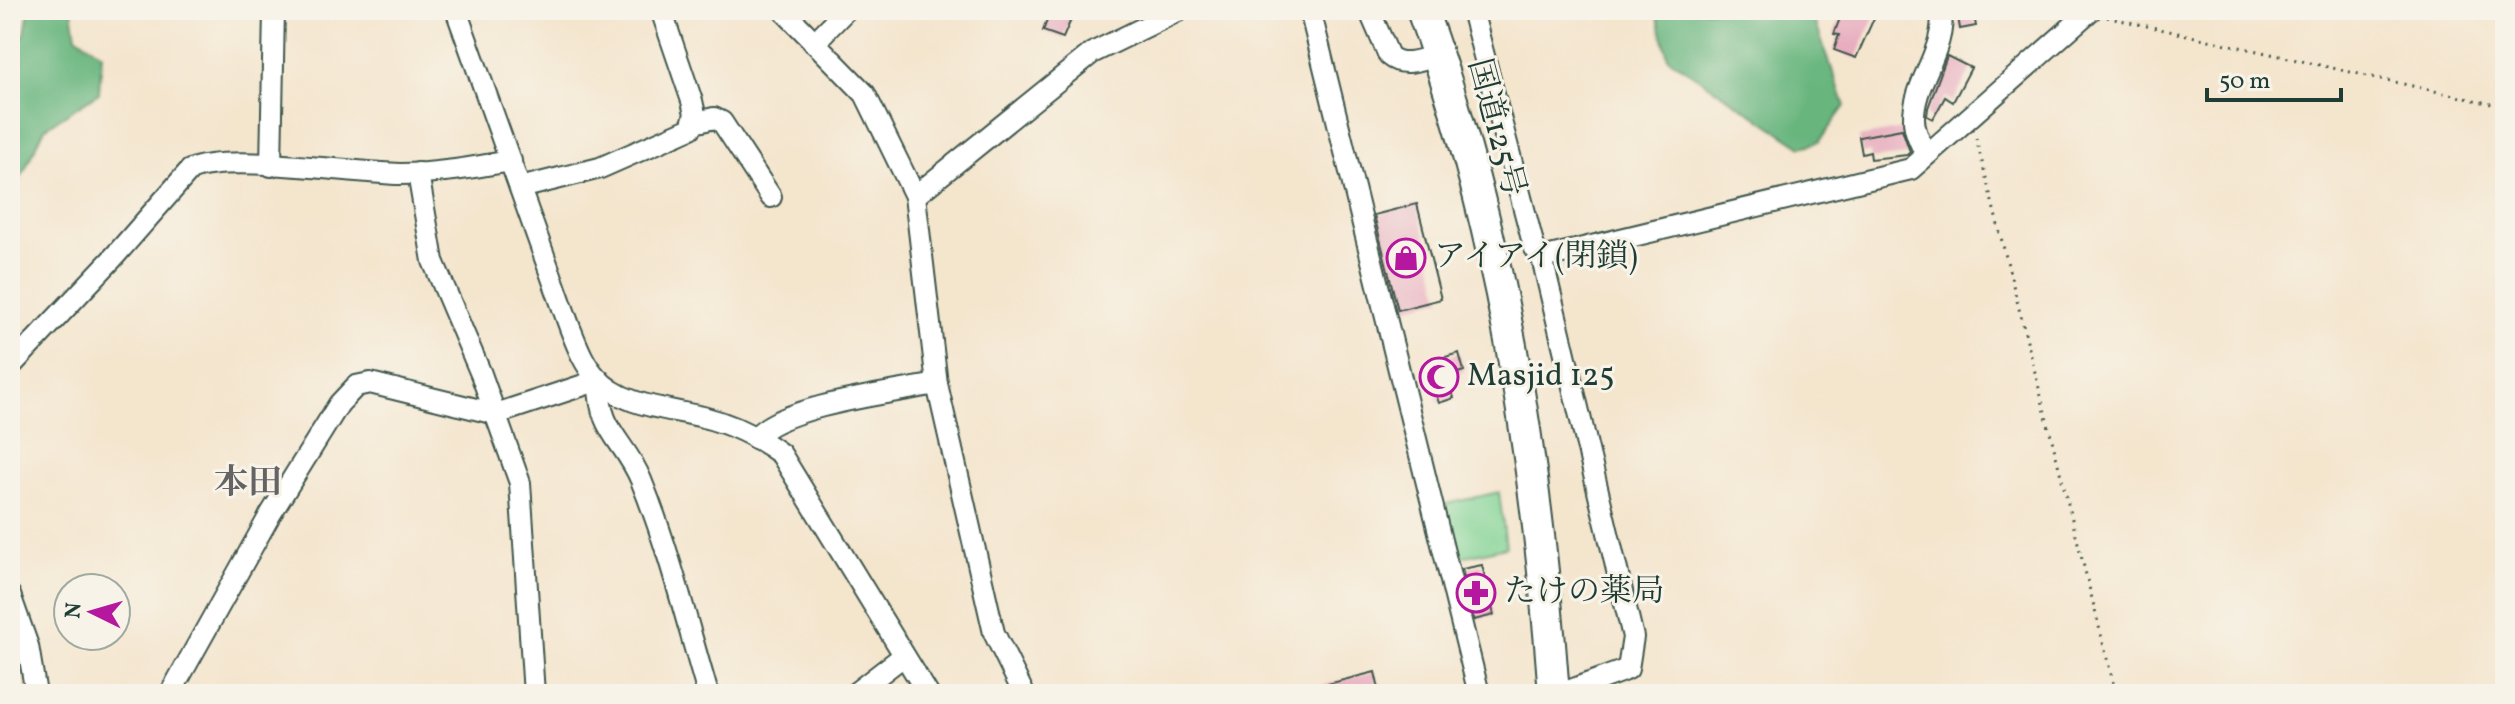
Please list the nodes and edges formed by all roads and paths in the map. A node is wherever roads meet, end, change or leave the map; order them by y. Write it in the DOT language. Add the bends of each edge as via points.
graph roads {
  1 [pos="274,10"];
  2 [pos="456,10"];
  3 [pos="661,10"];
  4 [pos="783,10"];
  5 [pos="846,10"];
  6 [pos="1180,10"];
  7 [pos="1310,10"];
  8 [pos="1369,10"];
  9 [pos="1422,10"];
  10 [pos="1472,10"];
  11 [pos="1941,10"];
  12 [pos="2095,12"];
  13 [pos="814,43"];
  14 [pos="1438,55"];
  15 [pos="2505,107"];
  16 [pos="1970,115"];
  17 [pos="694,123"];
  18 [pos="1926,155"];
  19 [pos="511,161"];
  20 [pos="271,166"];
  21 [pos="418,173"];
  22 [pos="520,188"];
  23 [pos="915,196"];
  24 [pos="771,197"];
  25 [pos="1542,258"];
  26 [pos="10,367"];
  27 [pos="599,380"];
  28 [pos="937,384"];
  29 [pos="496,414"];
  30 [pos="755,438"];
  31 [pos="10,595"];
  32 [pos="902,657"];
  33 [pos="36,694"];
  34 [pos="170,694"];
  35 [pos="534,694"];
  36 [pos="708,694"];
  37 [pos="854,694"];
  38 [pos="928,694"];
  39 [pos="1024,694"];
  40 [pos="1479,694"];
  41 [pos="1557,694"];
  42 [pos="2116,694"];
  1 -- 20 [label="street"];
  2 -- 19 [label="street"];
  3 -- 17 [label="street" via="692,101"];
  4 -- 13 [label="street"];
  5 -- 13 [label="street"];
  6 -- 23 [label="street" via="1092,53"];
  7 -- 40 [label="street"];
  8 -- 14 [label="street" via="1394,61"];
  9 -- 14 [label="highway, 国道125号"];
  10 -- 25 [label="street" via="1534,247"];
  11 -- 18 [label="street" via="1935,57 1914,110 1915,132"];
  12 -- 15 [label="path"];
  12 -- 16 [label="street"];
  13 -- 23 [label="street" via="865,94"];
  14 -- 41 [label="highway, 国道125号" via="1501,298 1532,480"];
  16 -- 18 [label="street"];
  16 -- 42 [label="path"];
  17 -- 22 [label="street" via="644,152 570,178"];
  17 -- 24 [label="street" via="714,118 722,122"];
  18 -- 25 [label="street" via="1911,169"];
  19 -- 21 [label="street"];
  19 -- 22 [label="street"];
  20 -- 21 [label="street"];
  20 -- 26 [label="street" via="221,164 190,170"];
  21 -- 29 [label="street" via="433,261"];
  22 -- 27 [label="street" via="570,328"];
  23 -- 28 [label="street"];
  25 -- 41 [label="street" via="1633,637 1628,669"];
  27 -- 29 [label="street"];
  27 -- 30 [label="street" via="624,397 705,418"];
  27 -- 36 [label="street" via="599,404 607,427 641,480"];
  28 -- 30 [label="street" via="799,413 765,426"];
  28 -- 39 [label="street" via="994,633"];
  29 -- 34 [label="street" via="370,383 349,391 272,513"];
  29 -- 35 [label="street" via="520,483"];
  30 -- 32 [label="street" via="786,460"];
  31 -- 33 [label="street" via="28,646"];
  32 -- 37 [label="street"];
  32 -- 38 [label="street"];
}
